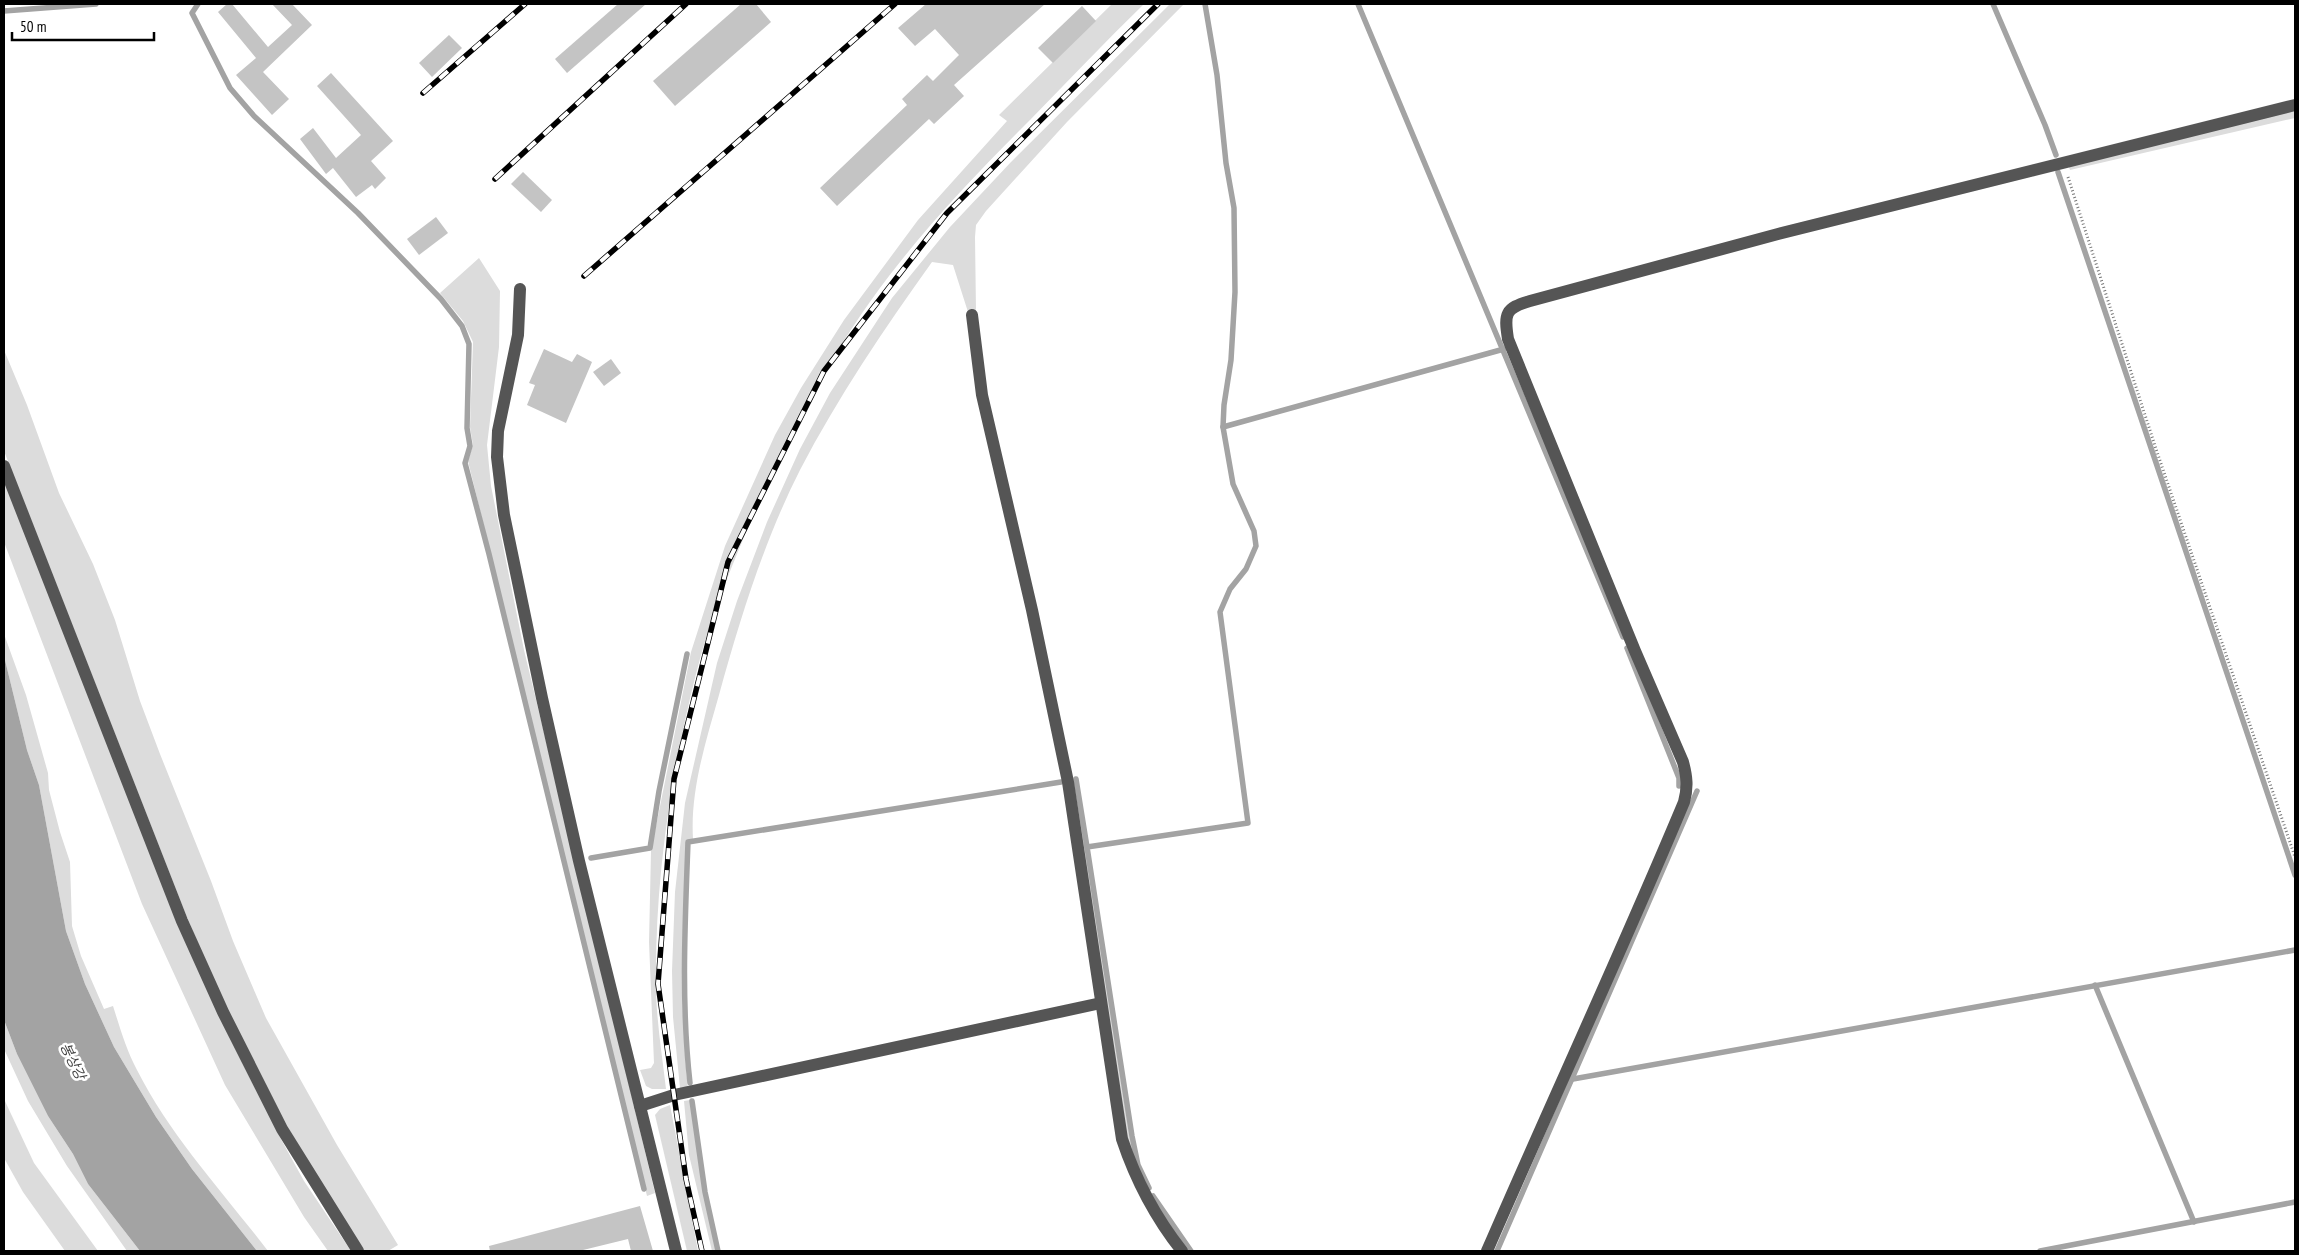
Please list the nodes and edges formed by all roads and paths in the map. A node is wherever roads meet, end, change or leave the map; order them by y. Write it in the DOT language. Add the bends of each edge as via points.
graph roads {
  1 [pos="2295,105"];
  2 [pos="2063,163"];
  3 [pos="520,290"];
  4 [pos="972,314"];
  5 [pos="4,466"];
  6 [pos="2295,856"];
  7 [pos="1101,1003"];
  8 [pos="640,1106"];
  9 [pos="358,1251"];
  10 [pos="676,1251"];
  11 [pos="1182,1251"];
  12 [pos="1487,1251"];
  1 -- 2 [label="street"];
  2 -- 6 [label="path" via="2156,449"];
  2 -- 12 [label="street" via="1778,234 1514,305 1508,312 1505,319 1508,339 1683,762 1687,790 1646,894"];
  3 -- 8 [label="street" via="518,335 498,430 497,457 504,515 577,852"];
  4 -- 7 [label="street" via="982,395 1068,782"];
  5 -- 9 [label="street" via="182,920 223,1012 282,1129"];
  7 -- 8 [label="street"];
  7 -- 11 [label="street" via="1122,1140 1148,1202"];
  8 -- 10 [label="street"];
}
